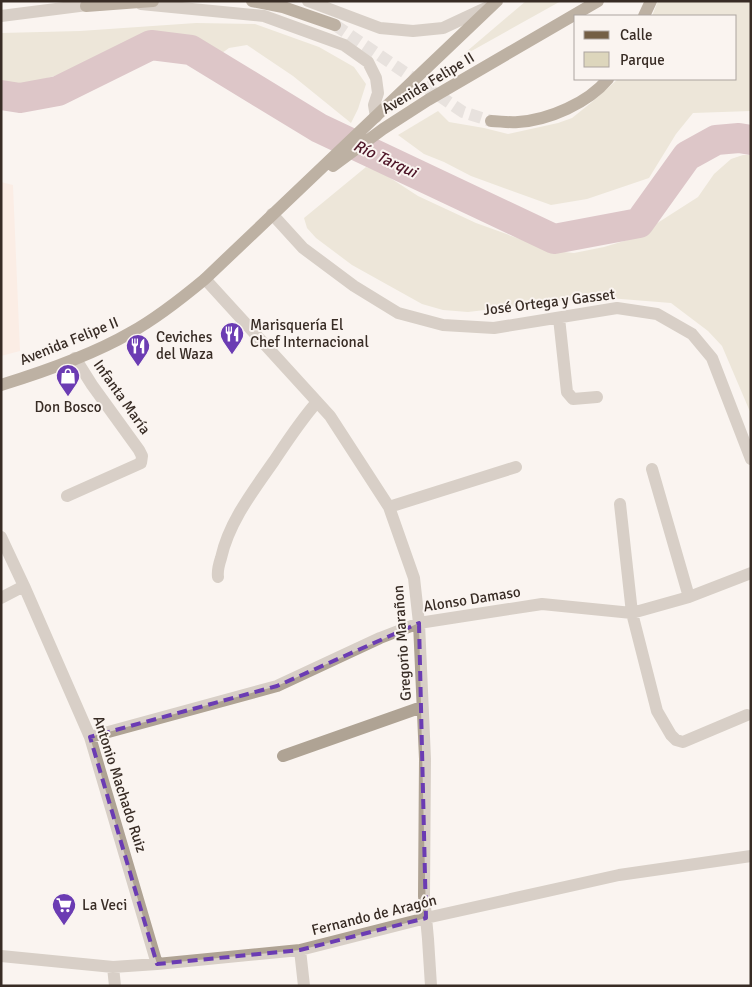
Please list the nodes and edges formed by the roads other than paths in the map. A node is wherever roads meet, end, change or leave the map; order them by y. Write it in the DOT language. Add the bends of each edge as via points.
graph roads {
  1 [pos="109,1"];
  2 [pos="154,1"];
  3 [pos="252,1"];
  4 [pos="308,1"];
  5 [pos="598,1"];
  6 [pos="651,1"];
  7 [pos="495,3"];
  8 [pos="86,6"];
  9 [pos="644,15"];
  10 [pos="1,16"];
  11 [pos="335,25"];
  12 [pos="607,80"];
  13 [pos="374,119"];
  14 [pos="490,120"];
  15 [pos="283,204"];
  16 [pos="272,214"];
  17 [pos="205,279"];
  18 [pos="559,318"];
  19 [pos="75,358"];
  20 [pos="1,385"];
  21 [pos="597,397"];
  22 [pos="317,402"];
  23 [pos="751,459"];
  24 [pos="516,467"];
  25 [pos="652,469"];
  26 [pos="67,496"];
  27 [pos="620,504"];
  28 [pos="389,507"];
  29 [pos="1,537"];
  30 [pos="751,574"];
  31 [pos="218,577"];
  32 [pos="24,586"];
  33 [pos="689,597"];
  34 [pos="1,598"];
  35 [pos="632,614"];
  36 [pos="419,623"];
  37 [pos="422,707"];
  38 [pos="747,715"];
  39 [pos="90,736"];
  40 [pos="283,756"];
  41 [pos="751,856"];
  42 [pos="426,918"];
  43 [pos="300,950"];
  44 [pos="1,956"];
  45 [pos="157,964"];
  46 [pos="113,967"];
  47 [pos="115,986"];
  48 [pos="304,986"];
  49 [pos="431,986"];
  1 -- 8 [label="street"];
  2 -- 8 [label="main road"];
  3 -- 11 [label="main road" via="282,7"];
  4 -- 7 [label="street" via="380,28 413,31 444,28"];
  5 -- 15 [label="main road, Avenida Felipe II" via="428,100 383,129"];
  6 -- 9 [label="main road"];
  7 -- 13 [label="main road, Avenida Felipe II"];
  8 -- 10 [label="street"];
  8 -- 13 [label="street" via="140,4 264,16 344,45 368,62 376,78 378,93"];
  12 -- 14 [label="main road" via="583,101 541,118 518,122"];
  13 -- 15 [label="main road, Avenida Felipe II"];
  15 -- 16 [label="main road, Avenida Felipe II"];
  16 -- 17 [label="main road, Avenida Felipe II"];
  16 -- 18 [label="street, José Ortega y Gasset" via="303,248 354,286 398,313 443,326 494,328"];
  17 -- 19 [label="main road, Avenida Felipe II" via="170,308 131,333"];
  17 -- 22 [label="street, Gregorio Marañon"];
  18 -- 21 [label="street" via="567,392 573,399"];
  18 -- 23 [label="street, José Ortega y Gasset" via="616,308 657,314 692,334 712,358"];
  19 -- 20 [label="main road, Avenida Felipe II"];
  19 -- 26 [label="street, Infanta María" via="142,456 141,463"];
  22 -- 28 [label="street, Gregorio Marañon" via="330,416"];
  22 -- 31 [label="street" via="251,494 234,524 222,550"];
  24 -- 28 [label="street"];
  25 -- 33 [label="street"];
  27 -- 35 [label="street"];
  28 -- 36 [label="street, Gregorio Marañon" via="414,578"];
  29 -- 32 [label="street, Antonio Machado Ruiz"];
  30 -- 33 [label="street, Alonso Damaso"];
  32 -- 34 [label="street"];
  32 -- 39 [label="street, Antonio Machado Ruiz"];
  33 -- 35 [label="street, Alonso Damaso"];
  35 -- 36 [label="street, Alonso Damaso" via="542,604"];
  35 -- 38 [label="street" via="657,711 676,740 683,742"];
  36 -- 37 [label="street, Gregorio Marañon"];
  36 -- 39 [label="street, Alonso Damaso" via="277,686"];
  37 -- 40 [label="street"];
  37 -- 42 [label="street, Gregorio Marañon"];
  39 -- 45 [label="street, Antonio Machado Ruiz"];
  41 -- 42 [label="street, Fernando de Aragón" via="620,875"];
  42 -- 43 [label="street, Fernando de Aragón"];
  42 -- 49 [label="street, Gregorio Marañon"];
  43 -- 45 [label="street, Fernando de Aragón"];
  43 -- 48 [label="street"];
  44 -- 46 [label="street, Fernando de Aragón"];
  45 -- 46 [label="street, Fernando de Aragón"];
  46 -- 47 [label="street"];
}
